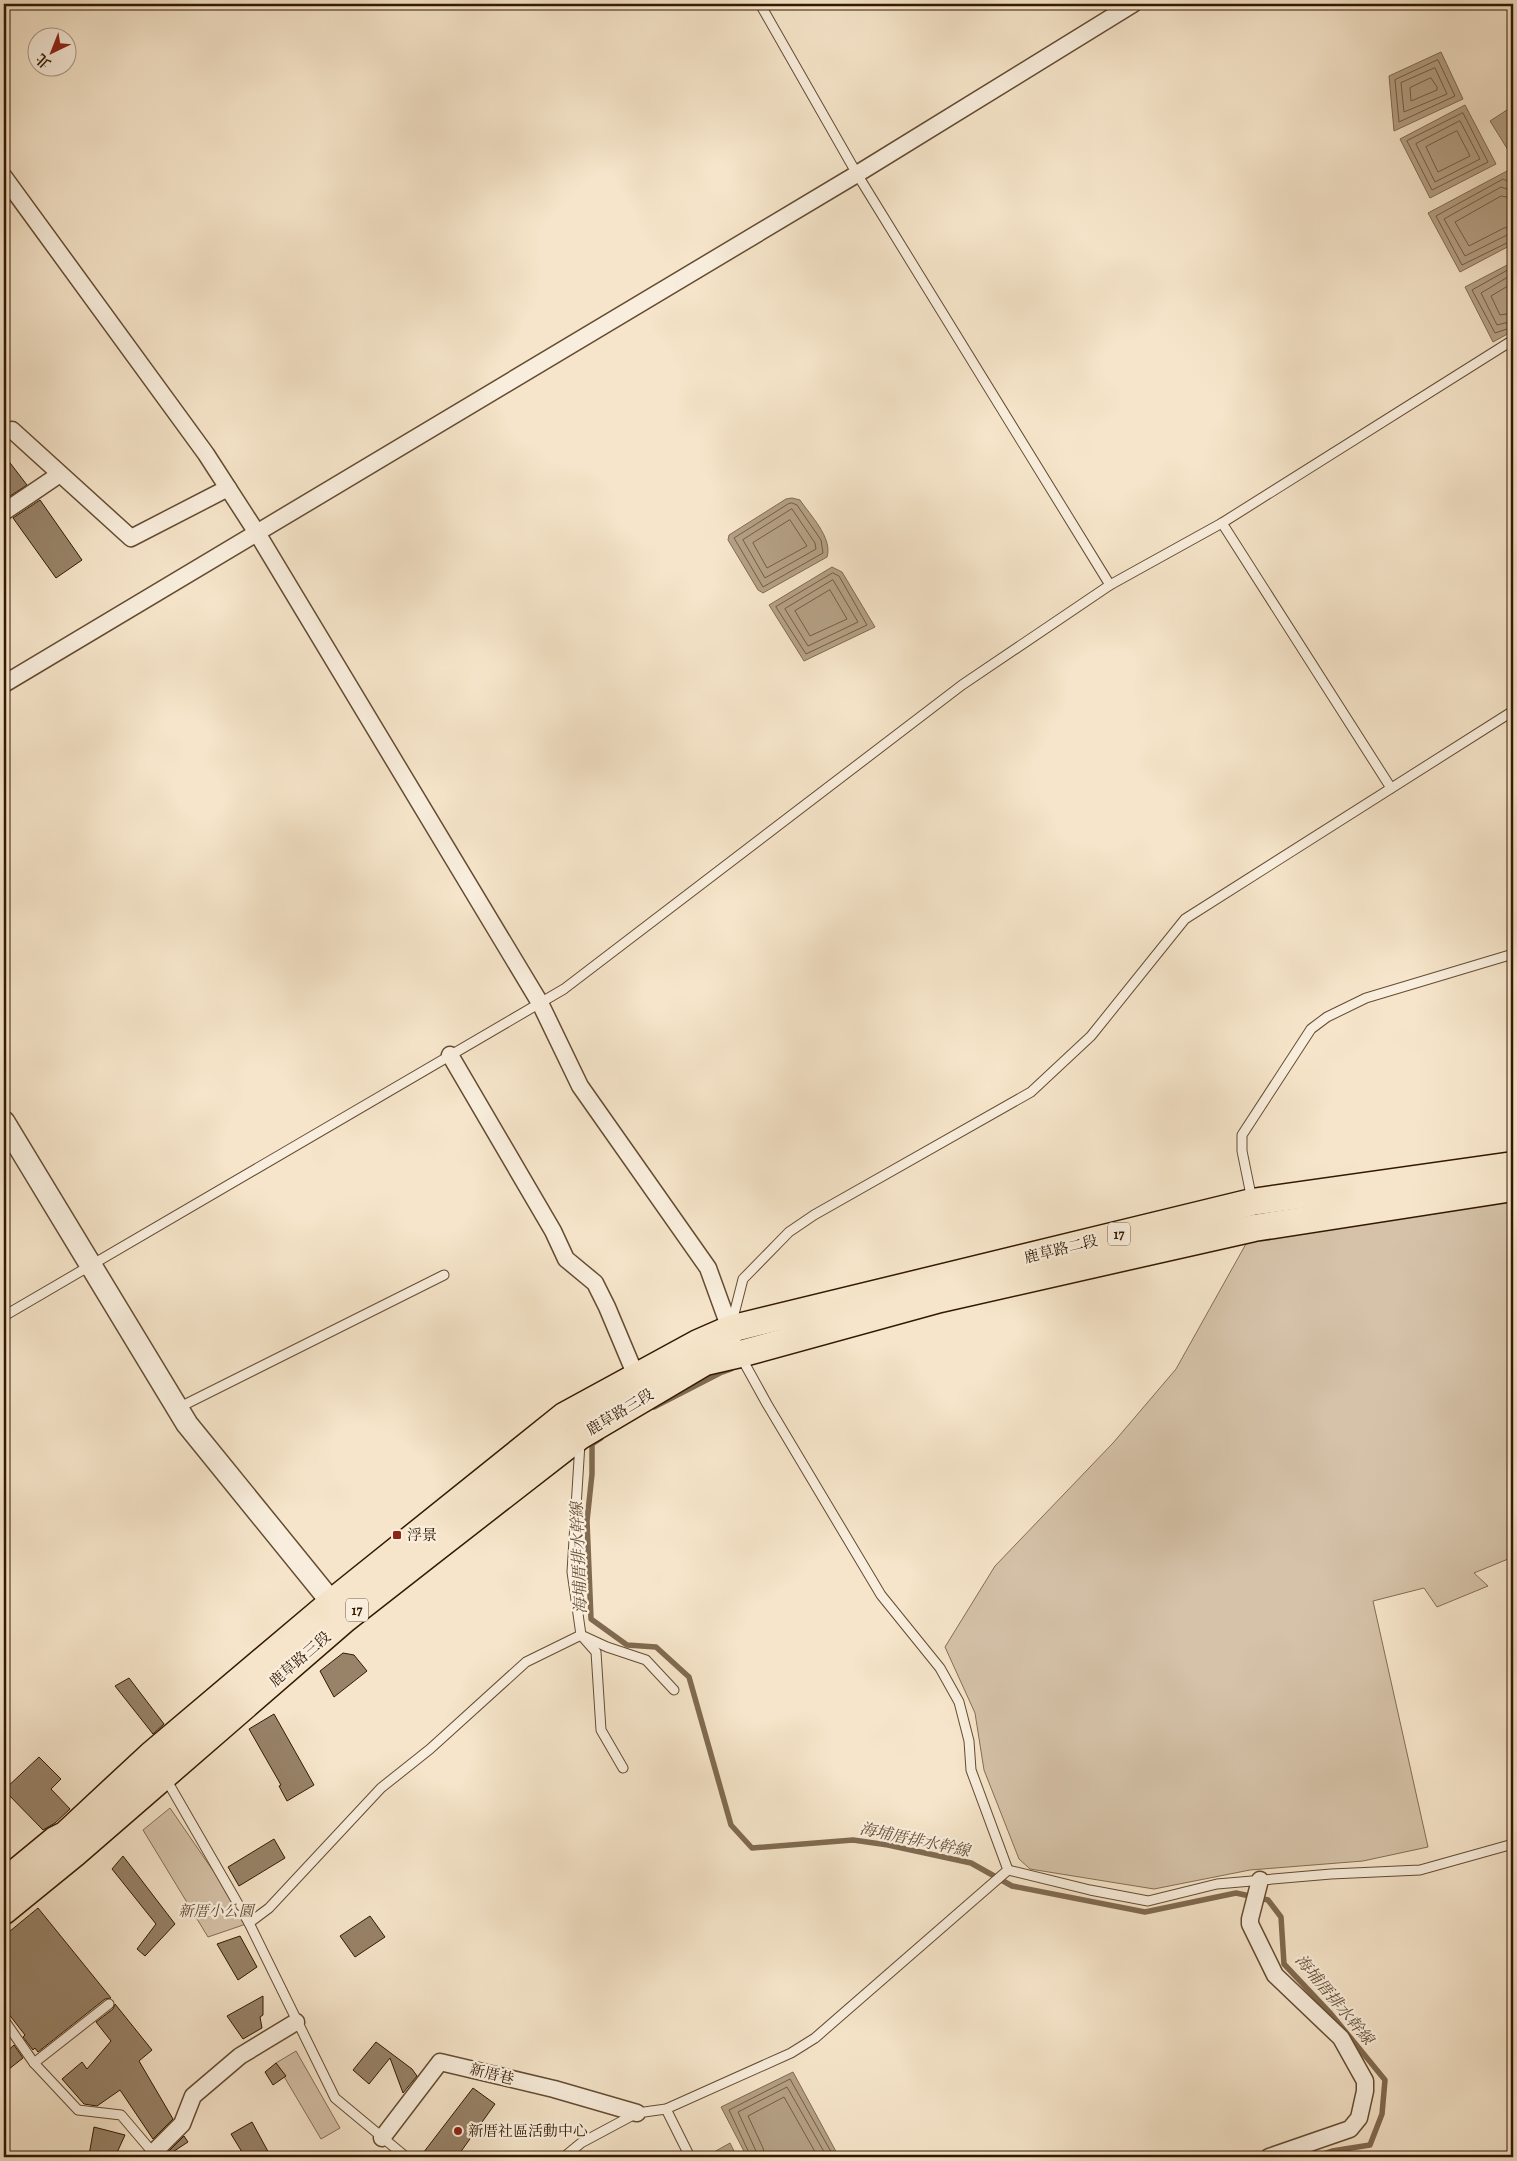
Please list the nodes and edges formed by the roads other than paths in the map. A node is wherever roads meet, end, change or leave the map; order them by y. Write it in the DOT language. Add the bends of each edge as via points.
graph roads {
  1 [pos="760,4"];
  2 [pos="1133,4"];
  3 [pos="857,174"];
  4 [pos="4,177"];
  5 [pos="1513,340"];
  6 [pos="12,430"];
  7 [pos="60,474"];
  8 [pos="228,488"];
  9 [pos="4,512"];
  10 [pos="1222,524"];
  11 [pos="257,533"];
  12 [pos="1110,585"];
  13 [pos="4,684"];
  14 [pos="1513,711"];
  15 [pos="1391,788"];
  16 [pos="1513,954"];
  17 [pos="540,1003"];
  18 [pos="450,1055"];
  19 [pos="4,1122"];
  20 [pos="1513,1165"];
  21 [pos="1513,1188"];
  22 [pos="1252,1202"];
  23 [pos="89,1264"];
  24 [pos="444,1275"];
  25 [pos="4,1316"];
  26 [pos="730,1329"];
  27 [pos="740,1354"];
  28 [pos="636,1376"];
  29 [pos="178,1408"];
  30 [pos="572,1426"];
  31 [pos="338,1611"];
  32 [pos="581,1635"];
  33 [pos="674,1690"];
  34 [pos="157,1765"];
  35 [pos="623,1768"];
  36 [pos="1513,1844"];
  37 [pos="1008,1870"];
  38 [pos="1260,1880"];
  39 [pos="4,1882"];
  40 [pos="4,1911"];
  41 [pos="249,1923"];
  42 [pos="109,2004"];
  43 [pos="4,2020"];
  44 [pos="296,2022"];
  45 [pos="34,2062"];
  46 [pos="666,2109"];
  47 [pos="637,2113"];
  48 [pos="382,2138"];
  49 [pos="155,2155"];
  50 [pos="406,2157"];
  51 [pos="564,2157"];
  52 [pos="690,2157"];
  53 [pos="1269,2157"];
  1 -- 3 [label="lane"];
  2 -- 3 [label="street"];
  3 -- 11 [label="street"];
  3 -- 12 [label="lane"];
  4 -- 8 [label="street"];
  5 -- 10 [label="lane"];
  6 -- 7 [label="street"];
  7 -- 8 [label="street" via="131,538"];
  7 -- 9 [label="street"];
  8 -- 11 [label="street"];
  10 -- 12 [label="lane"];
  10 -- 15 [label="lane"];
  11 -- 13 [label="street"];
  11 -- 17 [label="street"];
  12 -- 17 [label="lane" via="962,685 564,989"];
  14 -- 15 [label="lane"];
  15 -- 26 [label="lane" via="1185,919 1091,1036 1031,1092 789,1232 743,1279"];
  16 -- 22 [label="lane" via="1366,998 1327,1017 1311,1029 1242,1135"];
  17 -- 18 [label="lane"];
  17 -- 26 [label="street" via="580,1086 708,1268"];
  18 -- 23 [label="lane"];
  18 -- 28 [label="street" via="553,1231 566,1259 594,1283"];
  19 -- 23 [label="street"];
  20 -- 22 [label="main road, 鹿草路二段 / 17"];
  21 -- 27 [label="main road, 鹿草路二段 / 17" via="1254,1228 940,1299"];
  22 -- 26 [label="main road, 鹿草路二段 / 17"];
  23 -- 25 [label="lane"];
  23 -- 29 [label="street"];
  24 -- 29 [label="lane"];
  26 -- 27 [label="street"];
  26 -- 28 [label="main road, 鹿草路三段 / 17"];
  27 -- 30 [label="main road, 鹿草路三段 / 17" via="705,1362"];
  27 -- 37 [label="lane" via="881,1595 940,1668 959,1702 971,1770"];
  28 -- 30 [label="main road, 鹿草路三段 / 17"];
  29 -- 31 [label="street" via="187,1424"];
  30 -- 31 [label="main road, 鹿草路三段 / 17"];
  30 -- 32 [label="lane" via="572,1572"];
  31 -- 34 [label="main road, 鹿草路三段 / 17"];
  32 -- 33 [label="lane" via="646,1660"];
  32 -- 35 [label="lane" via="596,1652 601,1730"];
  32 -- 41 [label="lane" via="526,1662 430,1749 381,1788 269,1908"];
  34 -- 39 [label="main road, 鹿草路三段 / 17" via="54,1840"];
  34 -- 40 [label="main road, 鹿草路三段 / 17" via="74,1854"];
  34 -- 41 [label="lane"];
  36 -- 38 [label="lane" via="1420,1870"];
  37 -- 38 [label="lane" via="1148,1901 1217,1884"];
  37 -- 46 [label="lane" via="815,2038 791,2053"];
  38 -- 53 [label="street" via="1250,1924 1275,1975 1341,2038 1365,2081 1366,2091 1359,2118 1350,2129"];
  41 -- 44 [label="lane"];
  42 -- 45 [label="lane"];
  43 -- 45 [label="lane"];
  44 -- 48 [label="lane" via="335,2098"];
  44 -- 49 [label="street" via="240,2056 193,2096 182,2124"];
  45 -- 49 [label="lane" via="78,2110 121,2115"];
  46 -- 47 [label="lane"];
  46 -- 52 [label="lane"];
  47 -- 48 [label="street, 新厝巷" via="440,2062"];
  47 -- 51 [label="lane" via="581,2143"];
  48 -- 50 [label="lane"];
}
